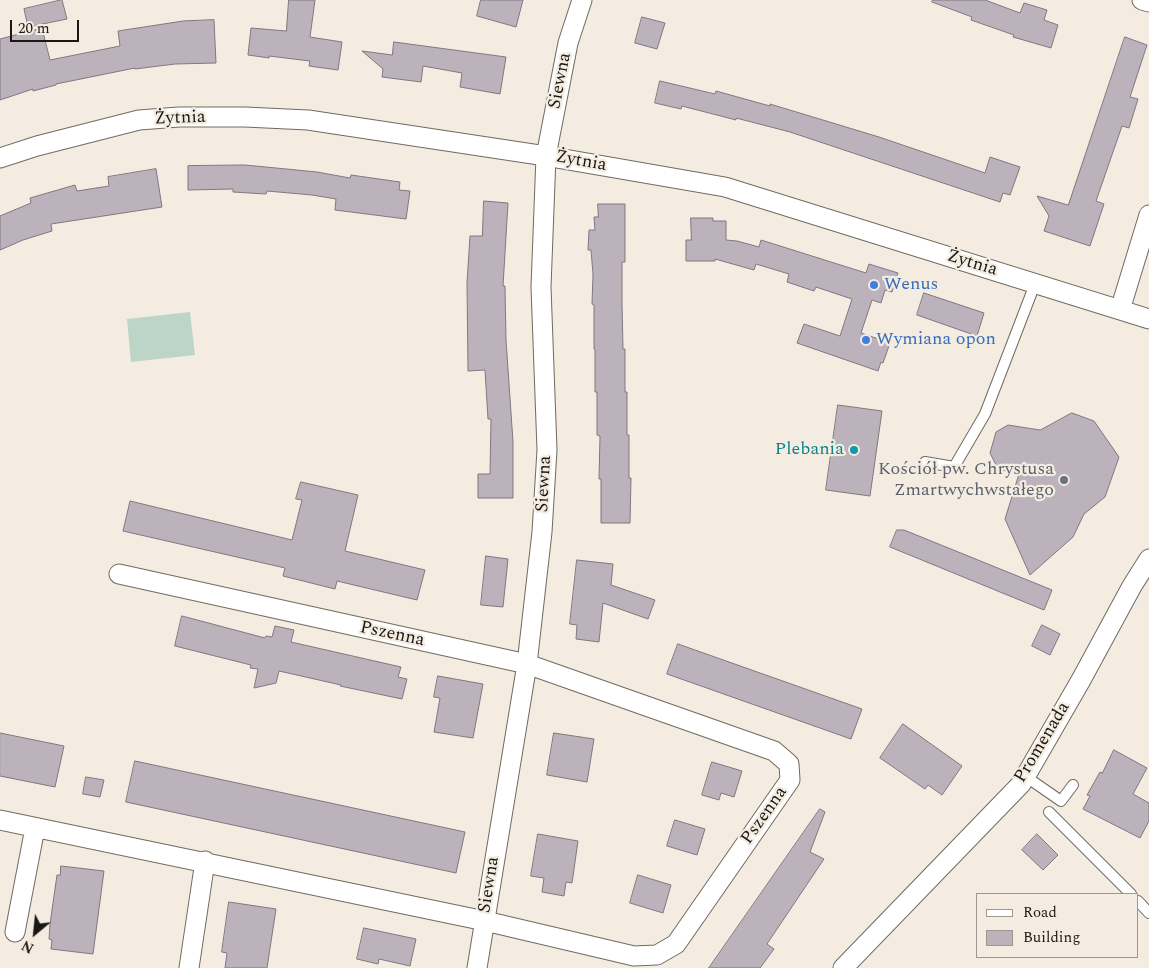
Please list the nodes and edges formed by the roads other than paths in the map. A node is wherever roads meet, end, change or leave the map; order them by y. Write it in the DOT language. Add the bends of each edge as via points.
graph roads {
  1 [pos="582,0"];
  2 [pos="1142,0"];
  3 [pos="1149,2"];
  4 [pos="546,156"];
  5 [pos="0,158"];
  6 [pos="1149,215"];
  7 [pos="1035,284"];
  8 [pos="1120,310"];
  9 [pos="1149,319"];
  10 [pos="925,462"];
  11 [pos="1149,559"];
  12 [pos="119,574"];
  13 [pos="526,664"];
  14 [pos="1025,776"];
  15 [pos="1073,785"];
  16 [pos="1049,812"];
  17 [pos="0,820"];
  18 [pos="35,828"];
  19 [pos="205,861"];
  20 [pos="1130,893"];
  21 [pos="1139,902"];
  22 [pos="1149,913"];
  23 [pos="485,920"];
  24 [pos="15,932"];
  25 [pos="190,968"];
  26 [pos="477,968"];
  27 [pos="843,968"];
  1 -- 4 [label="street, Siewna" via="568,44"];
  2 -- 3 [label="street"];
  4 -- 5 [label="street, Żytnia" via="308,120 244,117 139,120"];
  4 -- 7 [label="street, Żytnia" via="725,187"];
  4 -- 13 [label="street, Siewna" via="541,287 547,450 542,532"];
  6 -- 8 [label="street"];
  7 -- 8 [label="street, Żytnia"];
  7 -- 10 [label="lane" via="985,414 954,467"];
  8 -- 9 [label="street, Żytnia"];
  11 -- 14 [label="street, Promenada"];
  12 -- 13 [label="street, Pszenna"];
  13 -- 23 [label="street, Siewna"];
  13 -- 23 [label="street, Pszenna" via="774,750 789,764 790,780 676,944 657,955 634,956"];
  14 -- 15 [label="lane" via="1061,801"];
  14 -- 27 [label="street, Promenada" via="1021,784"];
  16 -- 20 [label="lane"];
  17 -- 18 [label="street, Pszenna"];
  18 -- 19 [label="street, Pszenna"];
  18 -- 24 [label="street"];
  19 -- 23 [label="street, Pszenna"];
  19 -- 25 [label="street"];
  21 -- 22 [label="lane"];
  23 -- 26 [label="street, Siewna"];
}
